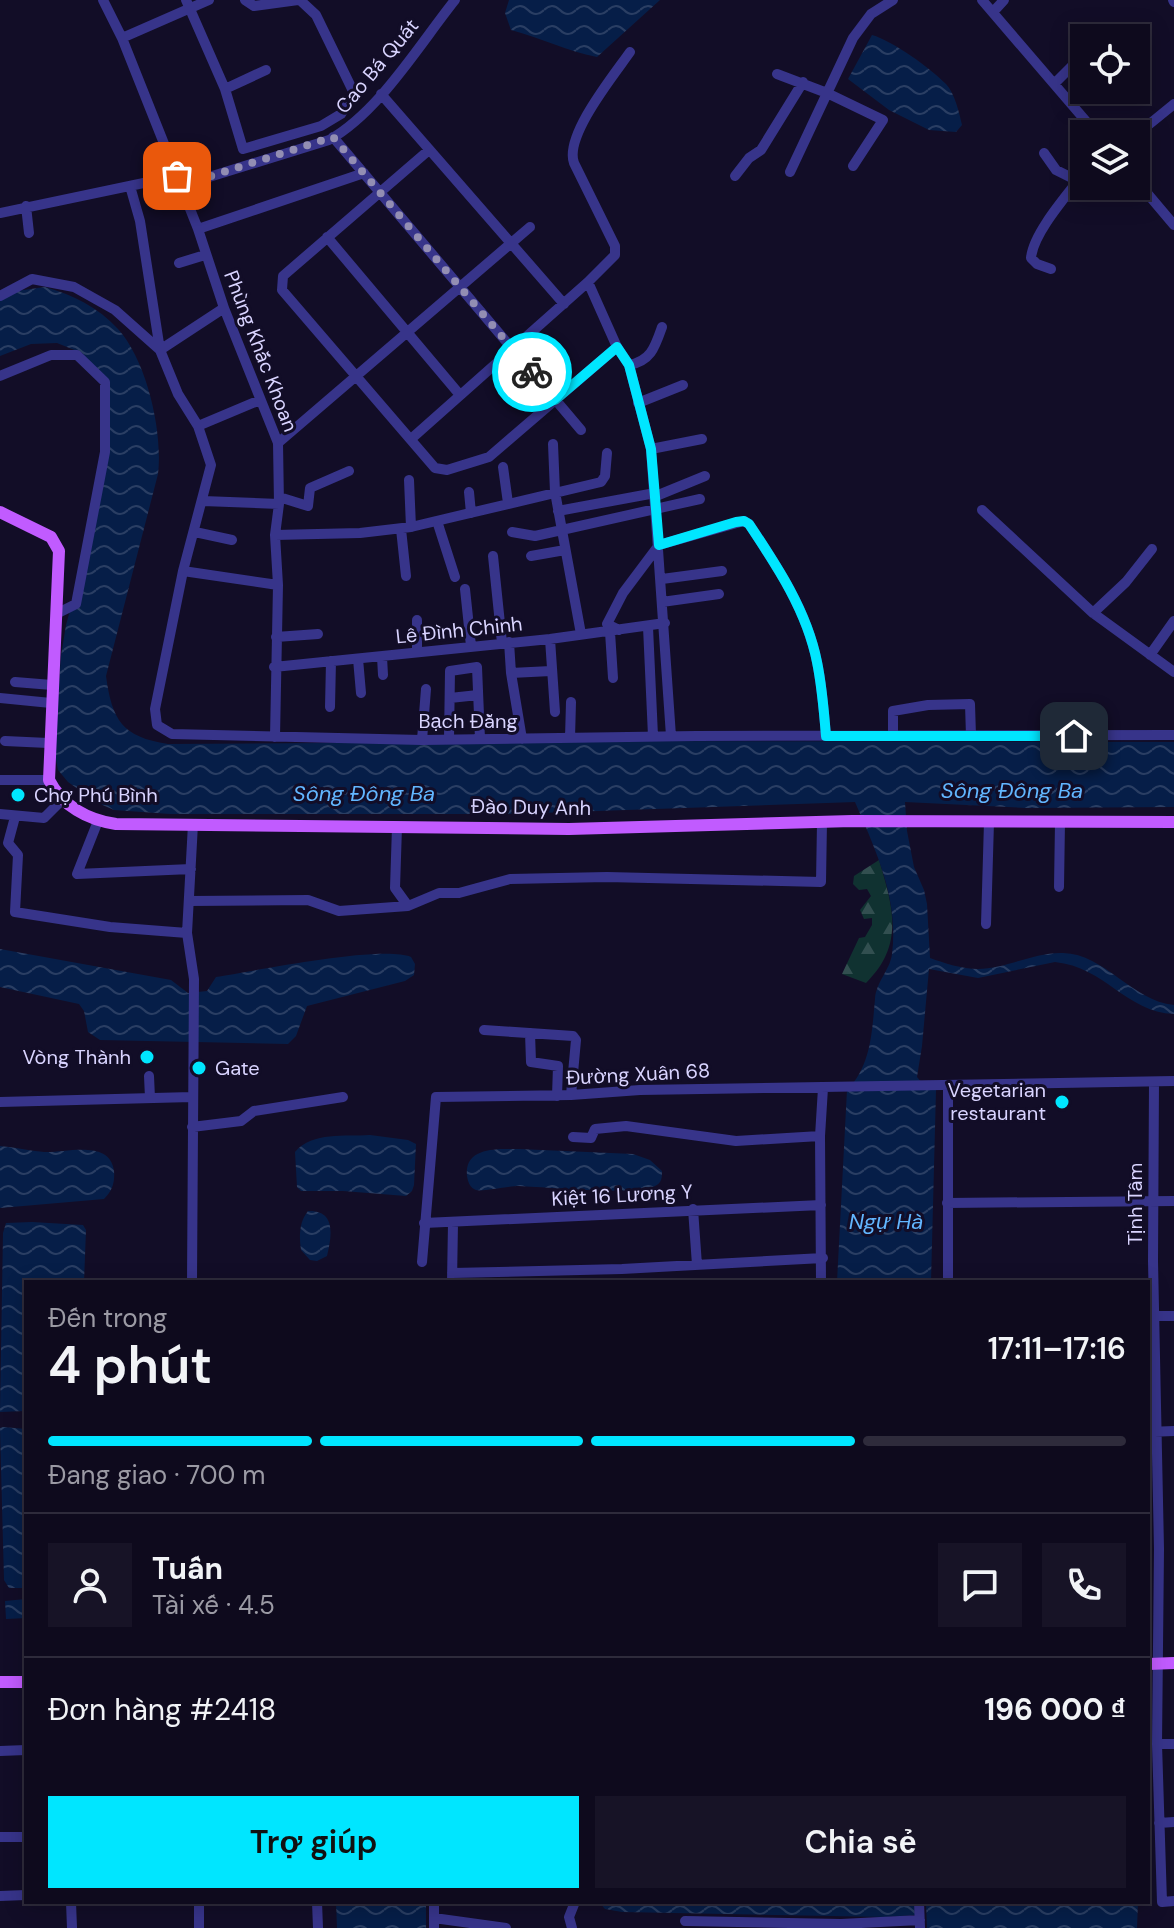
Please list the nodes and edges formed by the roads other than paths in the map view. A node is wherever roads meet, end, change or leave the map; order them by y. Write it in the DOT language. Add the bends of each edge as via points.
graph roads {
  1 [pos="103,0"];
  2 [pos="209,0"];
  3 [pos="245,0"];
  4 [pos="299,0"];
  5 [pos="455,0"];
  6 [pos="893,0"];
  7 [pos="982,0"];
  8 [pos="1004,0"];
  9 [pos="187,4"];
  10 [pos="993,12"];
  11 [pos="122,38"];
  12 [pos="630,52"];
  13 [pos="1070,68"];
  14 [pos="266,70"];
  15 [pos="777,74"];
  16 [pos="803,82"];
  17 [pos="1054,84"];
  18 [pos="225,89"];
  19 [pos="827,93"];
  20 [pos="381,94"];
  21 [pos="1174,104"];
  22 [pos="1085,120"];
  23 [pos="1150,124"];
  24 [pos="333,137"];
  25 [pos="429,150"];
  26 [pos="1044,153"];
  27 [pos="853,166"];
  28 [pos="790,172"];
  29 [pos="364,173"];
  30 [pos="1070,174"];
  31 [pos="735,176"];
  32 [pos="178,181"];
  33 [pos="130,186"];
  34 [pos="380,192"];
  35 [pos="1070,192"];
  36 [pos="1150,197"];
  37 [pos="26,206"];
  38 [pos="0,213"];
  39 [pos="1174,225"];
  40 [pos="530,227"];
  41 [pos="198,229"];
  42 [pos="29,233"];
  43 [pos="327,237"];
  44 [pos="511,243"];
  45 [pos="205,255"];
  46 [pos="179,263"];
  47 [pos="1051,269"];
  48 [pos="588,282"];
  49 [pos="460,287"];
  50 [pos="0,296"];
  51 [pos="564,304"];
  52 [pos="224,308"];
  53 [pos="662,327"];
  54 [pos="407,332"];
  55 [pos="617,347"];
  56 [pos="512,349"];
  57 [pos="160,350"];
  58 [pos="629,365"];
  59 [pos="0,376"];
  60 [pos="357,376"];
  61 [pos="683,385"];
  62 [pos="460,395"];
  63 [pos="260,400"];
  64 [pos="555,400"];
  65 [pos="638,403"];
  66 [pos="198,426"];
  67 [pos="581,430"];
  68 [pos="411,439"];
  69 [pos="702,439"];
  70 [pos="278,443"];
  71 [pos="553,444"];
  72 [pos="651,449"];
  73 [pos="607,453"];
  74 [pos="503,467"];
  75 [pos="349,471"];
  76 [pos="705,476"];
  77 [pos="409,480"];
  78 [pos="469,492"];
  79 [pos="555,492"];
  80 [pos="656,495"];
  81 [pos="700,499"];
  82 [pos="279,500"];
  83 [pos="203,501"];
  84 [pos="508,503"];
  85 [pos="982,510"];
  86 [pos="558,511"];
  87 [pos="657,511"];
  88 [pos="0,512"];
  89 [pos="471,513"];
  90 [pos="437,521"];
  91 [pos="406,528"];
  92 [pos="561,529"];
  93 [pos="195,532"];
  94 [pos="512,532"];
  95 [pos="275,535"];
  96 [pos="232,540"];
  97 [pos="659,545"];
  98 [pos="1152,549"];
  99 [pos="565,550"];
  100 [pos="493,556"];
  101 [pos="531,556"];
  102 [pos="183,571"];
  103 [pos="722,571"];
  104 [pos="406,576"];
  105 [pos="455,577"];
  106 [pos="662,579"];
  107 [pos="278,585"];
  108 [pos="465,589"];
  109 [pos="719,594"];
  110 [pos="662,602"];
  111 [pos="1093,613"];
  112 [pos="56,614"];
  113 [pos="417,620"];
  114 [pos="1174,621"];
  115 [pos="665,623"];
  116 [pos="648,627"];
  117 [pos="614,631"];
  118 [pos="318,634"];
  119 [pos="581,634"];
  120 [pos="276,637"];
  121 [pos="550,639"];
  122 [pos="506,642"];
  123 [pos="471,646"];
  124 [pos="1150,655"];
  125 [pos="412,656"];
  126 [pos="382,657"];
  127 [pos="358,659"];
  128 [pos="331,661"];
  129 [pos="274,667"];
  130 [pos="551,671"];
  131 [pos="1174,672"];
  132 [pos="511,673"];
  133 [pos="383,675"];
  134 [pos="613,678"];
  135 [pos="15,682"];
  136 [pos="52,685"];
  137 [pos="426,689"];
  138 [pos="361,693"];
  139 [pos="478,695"];
  140 [pos="0,698"];
  141 [pos="450,698"];
  142 [pos="571,702"];
  143 [pos="51,703"];
  144 [pos="330,707"];
  145 [pos="555,712"];
  146 [pos="1174,735"];
  147 [pos="653,736"];
  148 [pos="671,736"];
  149 [pos="826,736"];
  150 [pos="893,736"];
  151 [pos="971,736"];
  152 [pos="275,737"];
  153 [pos="570,738"];
  154 [pos="449,739"];
  155 [pos="480,739"];
  156 [pos="522,739"];
  157 [pos="422,740"];
  158 [pos="5,741"];
  159 [pos="48,743"];
  160 [pos="0,780"];
  161 [pos="49,780"];
  162 [pos="63,799"];
  163 [pos="0,814"];
  164 [pos="15,817"];
  165 [pos="98,821"];
  166 [pos="822,822"];
  167 [pos="989,822"];
  168 [pos="1060,822"];
  169 [pos="1174,822"];
  170 [pos="193,824"];
  171 [pos="397,827"];
  172 [pos="191,869"];
  173 [pos="1059,887"];
  174 [pos="189,901"];
  175 [pos="408,906"];
  176 [pos="986,924"];
  177 [pos="187,933"];
  178 [pos="484,1030"];
  179 [pos="530,1033"];
  180 [pos="149,1076"];
  181 [pos="1174,1081"];
  182 [pos="1154,1082"];
  183 [pos="942,1085"];
  184 [pos="823,1088"];
  185 [pos="571,1095"];
  186 [pos="557,1096"];
  187 [pos="192,1097"];
  188 [pos="343,1097"];
  189 [pos="150,1098"];
  190 [pos="0,1102"];
  191 [pos="192,1127"];
  192 [pos="820,1136"];
  193 [pos="573,1137"];
  194 [pos="1153,1201"];
  195 [pos="1174,1201"];
  196 [pos="947,1203"];
  197 [pos="821,1205"];
  198 [pos="693,1209"];
  199 [pos="424,1223"];
  200 [pos="453,1223"];
  201 [pos="823,1258"];
  202 [pos="422,1262"];
  203 [pos="697,1265"];
  204 [pos="452,1277"];
  205 [pos="192,1280"];
  206 [pos="821,1280"];
  207 [pos="948,1280"];
  208 [pos="1154,1316"];
  209 [pos="1174,1316"];
  210 [pos="1174,1431"];
  211 [pos="1153,1432"];
  212 [pos="1174,1663"];
  213 [pos="1152,1664"];
  214 [pos="0,1682"];
  215 [pos="24,1682"];
  216 [pos="1157,1744"];
  217 [pos="1174,1744"];
  218 [pos="24,1750"];
  219 [pos="0,1751"];
  220 [pos="1174,1822"];
  221 [pos="1159,1823"];
  222 [pos="0,1837"];
  223 [pos="24,1837"];
  224 [pos="24,1895"];
  225 [pos="0,1896"];
  226 [pos="1168,1902"];
  227 [pos="71,1904"];
  228 [pos="199,1904"];
  229 [pos="317,1904"];
  230 [pos="574,1904"];
  231 [pos="919,1904"];
  232 [pos="685,1921"];
  233 [pos="434,1923"];
  234 [pos="920,1924"];
  235 [pos="72,1928"];
  236 [pos="199,1928"];
  237 [pos="318,1928"];
  238 [pos="506,1928"];
  239 [pos="572,1928"];
  1 -- 11 [label="street, Phùng Khắc Khoan"];
  2 -- 9 [label="street"];
  3 -- 4 [label="street" via="254,6"];
  4 -- 18 [label="street" via="316,15 354,93 341,114 321,126 243,149"];
  5 -- 20 [label="street, Cao Bá Quát"];
  6 -- 19 [label="street" via="871,14 853,38"];
  7 -- 10 [label="street"];
  8 -- 10 [label="street"];
  9 -- 11 [label="street"];
  9 -- 18 [label="street"];
  10 -- 17 [label="street"];
  11 -- 32 [label="street, Phùng Khắc Khoan"];
  12 -- 48 [label="street" via="588,113 572,152 616,249"];
  13 -- 17 [label="street"];
  14 -- 18 [label="street"];
  15 -- 16 [label="street"];
  16 -- 19 [label="street"];
  16 -- 31 [label="street" via="761,150"];
  17 -- 22 [label="street"];
  19 -- 27 [label="street" via="883,120"];
  19 -- 28 [label="street"];
  20 -- 24 [label="street, Cao Bá Quát" via="360,119"];
  20 -- 25 [label="street"];
  21 -- 23 [label="street"];
  24 -- 29 [label="street"];
  24 -- 32 [label="street, Cao Bá Quát"];
  25 -- 34 [label="street"];
  25 -- 44 [label="street"];
  26 -- 30 [label="street" via="1056,170"];
  29 -- 34 [label="street"];
  29 -- 41 [label="street"];
  32 -- 33 [label="street, Cao Bá Quát"];
  32 -- 41 [label="street, Phùng Khắc Khoan"];
  33 -- 37 [label="street, Cao Bá Quát"];
  33 -- 57 [label="street"];
  34 -- 43 [label="street"];
  34 -- 49 [label="street"];
  35 -- 47 [label="street" via="1031,253 1037,264"];
  36 -- 39 [label="street"];
  37 -- 38 [label="street, Cao Bá Quát"];
  37 -- 42 [label="street"];
  40 -- 44 [label="street"];
  41 -- 45 [label="street, Phùng Khắc Khoan"];
  43 -- 54 [label="street"];
  43 -- 60 [label="street" via="283,276 281,286"];
  44 -- 49 [label="street"];
  44 -- 51 [label="street"];
  45 -- 46 [label="street"];
  45 -- 52 [label="street, Phùng Khắc Khoan"];
  48 -- 51 [label="street"];
  48 -- 55 [label="street"];
  49 -- 54 [label="street"];
  49 -- 56 [label="street"];
  50 -- 57 [label="street" via="32,279 74,287 122,315"];
  51 -- 56 [label="street"];
  52 -- 57 [label="street"];
  52 -- 63 [label="street, Phùng Khắc Khoan"];
  53 -- 58 [label="street" via="653,352"];
  54 -- 60 [label="street"];
  54 -- 62 [label="street"];
  55 -- 58 [label="street"];
  55 -- 64 [label="street"];
  56 -- 62 [label="street"];
  56 -- 64 [label="street"];
  57 -- 66 [label="street, Bạch Đằng"];
  58 -- 65 [label="street"];
  59 -- 112 [label="street" via="51,355 77,355 105,382 105,452 76,604"];
  60 -- 68 [label="street"];
  60 -- 70 [label="street"];
  61 -- 65 [label="street"];
  62 -- 68 [label="street"];
  63 -- 66 [label="street"];
  63 -- 70 [label="street, Phùng Khắc Khoan"];
  64 -- 67 [label="street"];
  64 -- 68 [label="street" via="489,457 458,467 435,468"];
  65 -- 72 [label="street"];
  66 -- 83 [label="street, Bạch Đằng" via="211,465"];
  69 -- 72 [label="street"];
  70 -- 82 [label="street, Phùng Khắc Khoan"];
  71 -- 79 [label="street"];
  72 -- 80 [label="street"];
  73 -- 79 [label="street" via="601,482"];
  74 -- 84 [label="street"];
  75 -- 82 [label="street" via="310,488 308,506"];
  76 -- 80 [label="street"];
  77 -- 91 [label="street"];
  78 -- 89 [label="street"];
  79 -- 84 [label="street"];
  79 -- 86 [label="street"];
  80 -- 86 [label="street"];
  80 -- 87 [label="street"];
  81 -- 87 [label="street"];
  82 -- 83 [label="street"];
  82 -- 95 [label="street, Phùng Khắc Khoan"];
  83 -- 93 [label="street, Bạch Đằng"];
  84 -- 89 [label="street"];
  85 -- 111 [label="street"];
  86 -- 92 [label="street"];
  87 -- 92 [label="street"];
  87 -- 97 [label="street"];
  88 -- 112 [label="main road" via="56,543"];
  89 -- 90 [label="street"];
  90 -- 91 [label="street"];
  90 -- 105 [label="street"];
  91 -- 95 [label="street"];
  91 -- 104 [label="street"];
  92 -- 94 [label="street" via="535,536"];
  92 -- 99 [label="street"];
  93 -- 96 [label="street"];
  93 -- 102 [label="street, Bạch Đằng"];
  95 -- 107 [label="street, Phùng Khắc Khoan"];
  97 -- 106 [label="street"];
  97 -- 117 [label="street" via="623,593 607,624"];
  97 -- 149 [label="street" via="736,522 749,524 787,584 809,633"];
  98 -- 111 [label="street"];
  99 -- 101 [label="street"];
  99 -- 119 [label="street"];
  100 -- 122 [label="street"];
  102 -- 107 [label="street"];
  102 -- 152 [label="street, Bạch Đằng" via="155,709 157,725 172,734"];
  103 -- 106 [label="street"];
  106 -- 110 [label="street"];
  107 -- 120 [label="street, Phùng Khắc Khoan"];
  108 -- 123 [label="street"];
  109 -- 110 [label="street"];
  110 -- 115 [label="street"];
  111 -- 124 [label="street"];
  112 -- 136 [label="main road"];
  113 -- 125 [label="street"];
  114 -- 124 [label="street"];
  115 -- 116 [label="street, Lê Đình Chinh"];
  115 -- 148 [label="street"];
  116 -- 117 [label="street, Lê Đình Chinh"];
  116 -- 147 [label="street"];
  117 -- 119 [label="street, Lê Đình Chinh"];
  117 -- 134 [label="street"];
  118 -- 120 [label="street"];
  119 -- 121 [label="street, Lê Đình Chinh"];
  120 -- 129 [label="street, Phùng Khắc Khoan"];
  121 -- 122 [label="street, Lê Đình Chinh"];
  121 -- 130 [label="street"];
  122 -- 123 [label="street, Lê Đình Chinh"];
  122 -- 132 [label="street"];
  123 -- 125 [label="street, Lê Đình Chinh"];
  124 -- 131 [label="street"];
  125 -- 126 [label="street, Lê Đình Chinh"];
  126 -- 127 [label="street, Lê Đình Chinh"];
  126 -- 133 [label="street"];
  127 -- 128 [label="street, Lê Đình Chinh"];
  127 -- 138 [label="street"];
  128 -- 129 [label="street, Lê Đình Chinh"];
  128 -- 144 [label="street"];
  129 -- 152 [label="street, Phùng Khắc Khoan"];
  130 -- 132 [label="street"];
  130 -- 145 [label="street"];
  132 -- 156 [label="street"];
  135 -- 136 [label="street"];
  136 -- 143 [label="main road"];
  137 -- 157 [label="street"];
  139 -- 141 [label="street"];
  139 -- 141 [label="street" via="477,667 450,671"];
  139 -- 155 [label="street"];
  140 -- 143 [label="street"];
  141 -- 154 [label="street"];
  142 -- 153 [label="street"];
  143 -- 159 [label="main road"];
  146 -- 151 [label="street, Bạch Đằng"];
  147 -- 148 [label="street, Bạch Đằng"];
  147 -- 153 [label="street, Bạch Đằng"];
  148 -- 149 [label="street, Bạch Đằng"];
  149 -- 150 [label="street, Bạch Đằng"];
  150 -- 151 [label="street, Bạch Đằng"];
  150 -- 151 [label="street" via="893,711 970,704"];
  152 -- 157 [label="street, Bạch Đằng"];
  153 -- 156 [label="street, Bạch Đằng"];
  154 -- 155 [label="street, Bạch Đằng"];
  154 -- 157 [label="street, Bạch Đằng"];
  155 -- 156 [label="street, Bạch Đằng"];
  158 -- 159 [label="street"];
  159 -- 161 [label="main road"];
  160 -- 161 [label="street"];
  161 -- 162 [label="main road, Đào Duy Anh"];
  162 -- 164 [label="street" via="44,818"];
  162 -- 165 [label="main road, Đào Duy Anh"];
  163 -- 164 [label="street"];
  164 -- 177 [label="street" via="8,843 18,855 15,912"];
  165 -- 170 [label="main road, Đào Duy Anh"];
  165 -- 172 [label="street" via="77,874"];
  166 -- 167 [label="main road, Đào Duy Anh"];
  166 -- 171 [label="main road, Đào Duy Anh" via="569,829"];
  166 -- 175 [label="street" via="821,882 510,879 439,893"];
  167 -- 168 [label="main road, Đào Duy Anh"];
  167 -- 176 [label="street"];
  168 -- 169 [label="main road, Đào Duy Anh"];
  168 -- 173 [label="street"];
  170 -- 171 [label="main road, Đào Duy Anh"];
  170 -- 172 [label="street"];
  171 -- 175 [label="street" via="395,888"];
  172 -- 174 [label="street"];
  174 -- 175 [label="street" via="308,900 339,911"];
  174 -- 177 [label="street"];
  177 -- 187 [label="street" via="194,979"];
  178 -- 179 [label="street"];
  179 -- 185 [label="street" via="576,1039"];
  179 -- 186 [label="street" via="531,1062 558,1066"];
  180 -- 189 [label="street"];
  181 -- 182 [label="street"];
  182 -- 183 [label="street"];
  182 -- 194 [label="street, Tịnh Tâm"];
  183 -- 184 [label="street, Đường Xuân 68"];
  183 -- 196 [label="street"];
  184 -- 185 [label="street, Đường Xuân 68"];
  184 -- 192 [label="street"];
  185 -- 186 [label="street, Đường Xuân 68"];
  186 -- 199 [label="street, Đường Xuân 68" via="436,1097"];
  187 -- 189 [label="street"];
  187 -- 191 [label="street"];
  188 -- 191 [label="street"];
  189 -- 190 [label="street"];
  191 -- 205 [label="street"];
  192 -- 193 [label="street" via="736,1141 626,1126 595,1129 591,1138"];
  192 -- 197 [label="street"];
  194 -- 195 [label="street"];
  194 -- 196 [label="street"];
  194 -- 208 [label="street, Tịnh Tâm"];
  196 -- 207 [label="street"];
  197 -- 198 [label="street, Kiệt 16 Lương Y"];
  197 -- 201 [label="street"];
  198 -- 200 [label="street, Kiệt 16 Lương Y"];
  198 -- 203 [label="street"];
  199 -- 200 [label="street, Kiệt 16 Lương Y"];
  199 -- 202 [label="street"];
  200 -- 204 [label="street"];
  201 -- 203 [label="street"];
  201 -- 206 [label="street"];
  203 -- 204 [label="street"];
  208 -- 209 [label="street"];
  208 -- 211 [label="street, Tịnh Tâm"];
  210 -- 211 [label="street"];
  211 -- 213 [label="street, Tịnh Tâm"];
  212 -- 213 [label="main road"];
  213 -- 216 [label="street, Tịnh Tâm"];
  214 -- 215 [label="main road"];
  216 -- 217 [label="street"];
  216 -- 221 [label="street, Tịnh Tâm"];
  218 -- 219 [label="street"];
  220 -- 221 [label="street"];
  221 -- 226 [label="street, Tịnh Tâm"];
  222 -- 223 [label="street"];
  224 -- 225 [label="street"];
  227 -- 235 [label="street"];
  228 -- 236 [label="street"];
  229 -- 237 [label="street"];
  230 -- 239 [label="street"];
  231 -- 234 [label="street"];
  232 -- 234 [label="street"];
  233 -- 238 [label="street"];
}
